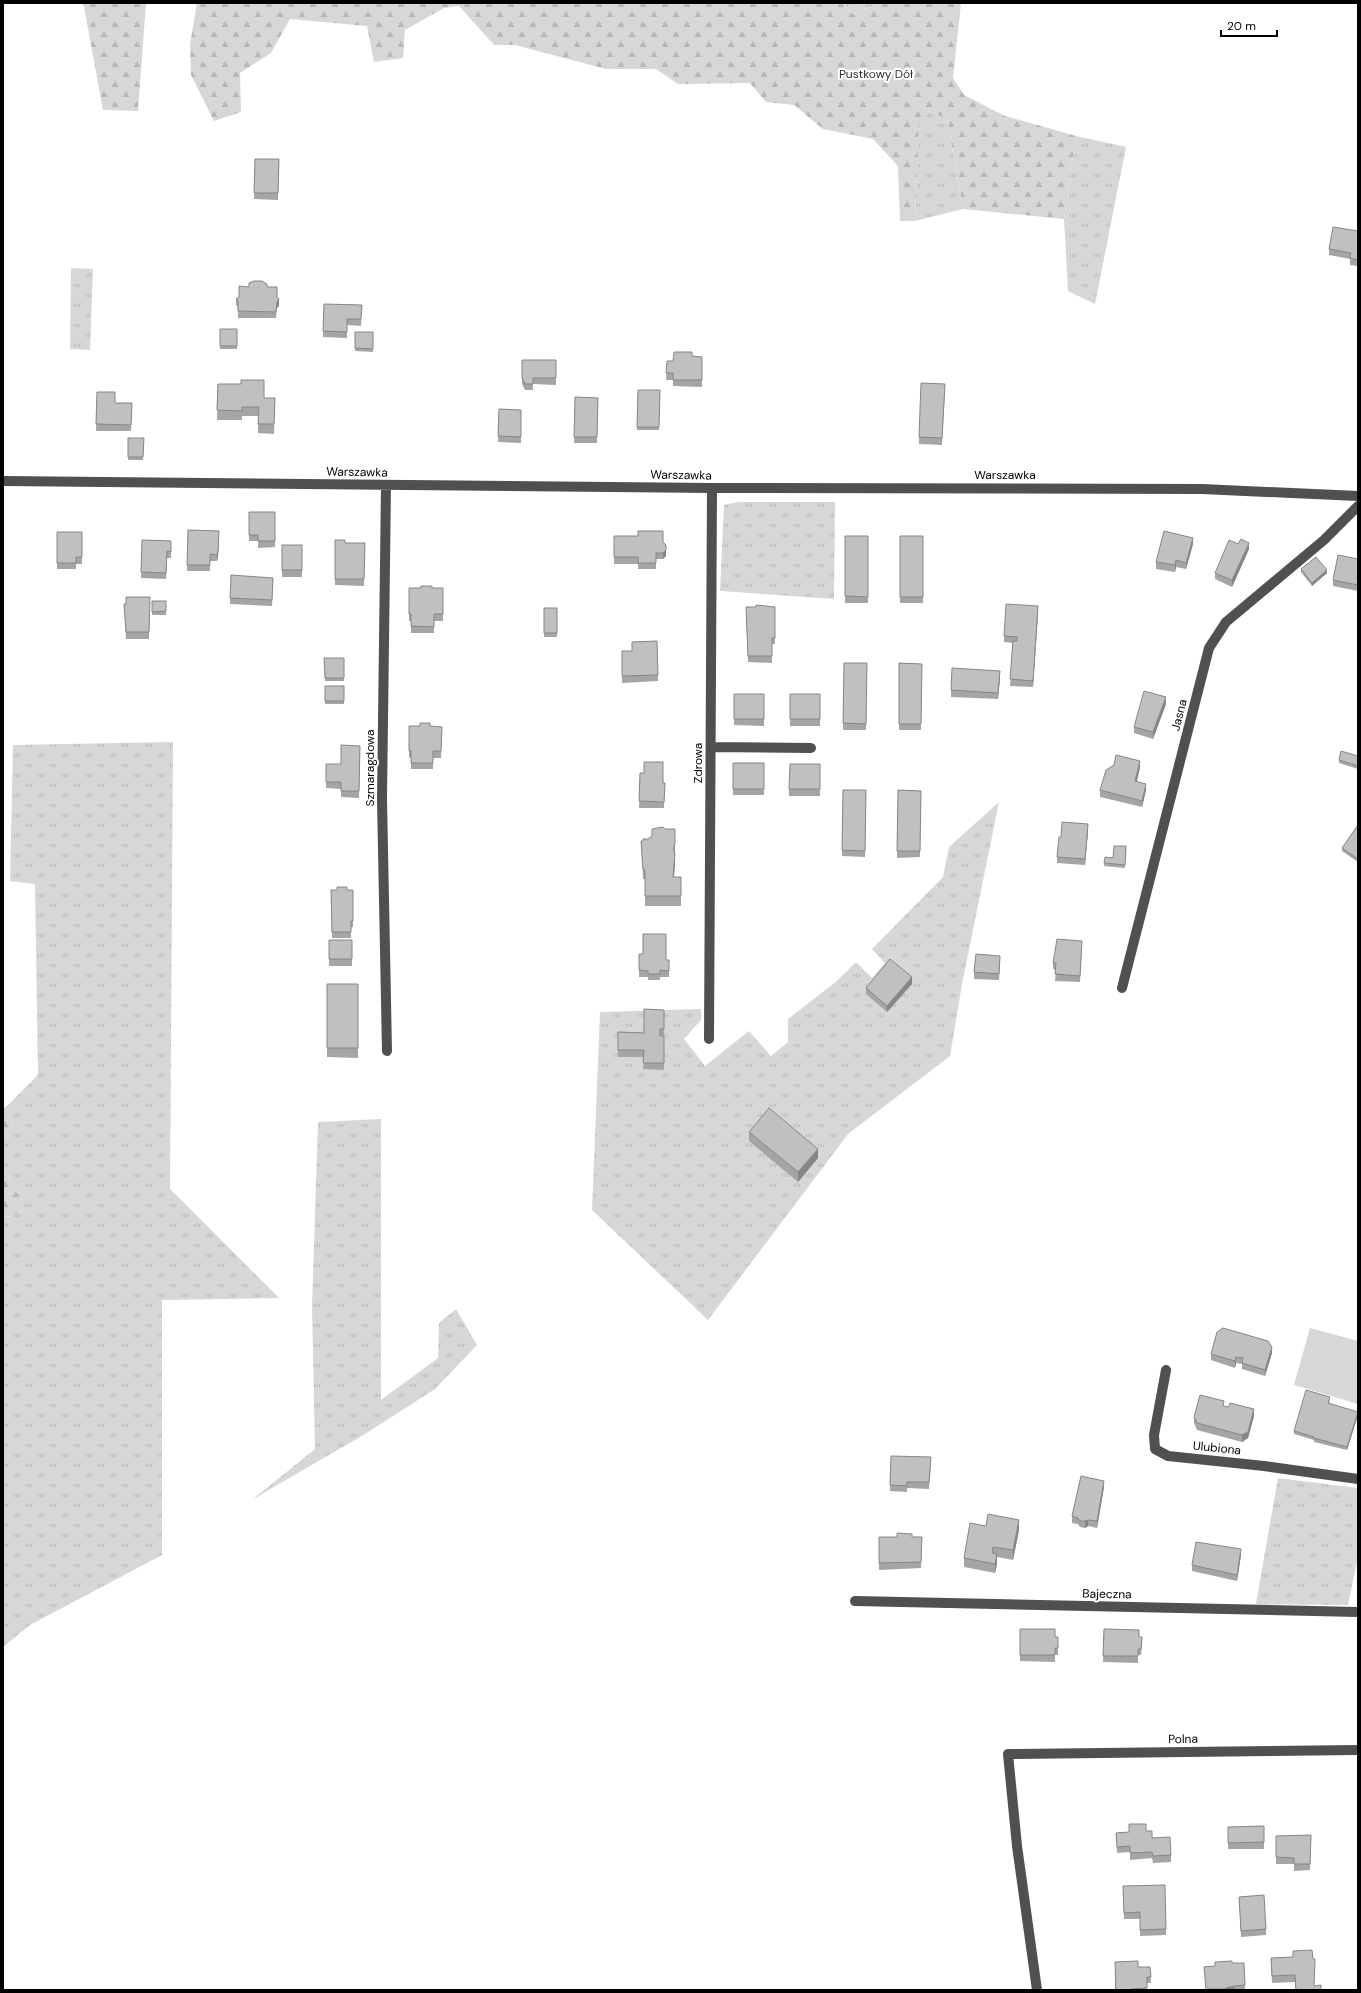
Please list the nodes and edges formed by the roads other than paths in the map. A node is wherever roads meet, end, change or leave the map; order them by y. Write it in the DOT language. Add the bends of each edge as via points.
graph roads {
  1 [pos="3,482"];
  2 [pos="386,485"];
  3 [pos="712,488"];
  4 [pos="1358,496"];
  5 [pos="1358,506"];
  6 [pos="711,747"];
  7 [pos="811,748"];
  8 [pos="1122,988"];
  9 [pos="709,1039"];
  10 [pos="387,1051"];
  11 [pos="1166,1370"];
  12 [pos="1358,1479"];
  13 [pos="855,1601"];
  14 [pos="1358,1612"];
  15 [pos="1358,1750"];
  16 [pos="1037,1990"];
  1 -- 2 [label="street, Warszawka"];
  2 -- 3 [label="street, Warszawka"];
  2 -- 10 [label="street, Szmaragdowa" via="382,799"];
  3 -- 4 [label="street, Warszawka" via="1194,489"];
  3 -- 6 [label="street, Zdrowa"];
  5 -- 8 [label="street, Jasna" via="1324,540 1226,622 1209,648"];
  6 -- 7 [label="street"];
  6 -- 9 [label="street, Zdrowa"];
  11 -- 12 [label="street, Ulubiona" via="1154,1435 1155,1449 1168,1456"];
  13 -- 14 [label="street, Bajeczna"];
  15 -- 16 [label="street, Polna" via="1008,1754 1017,1846"];
}
